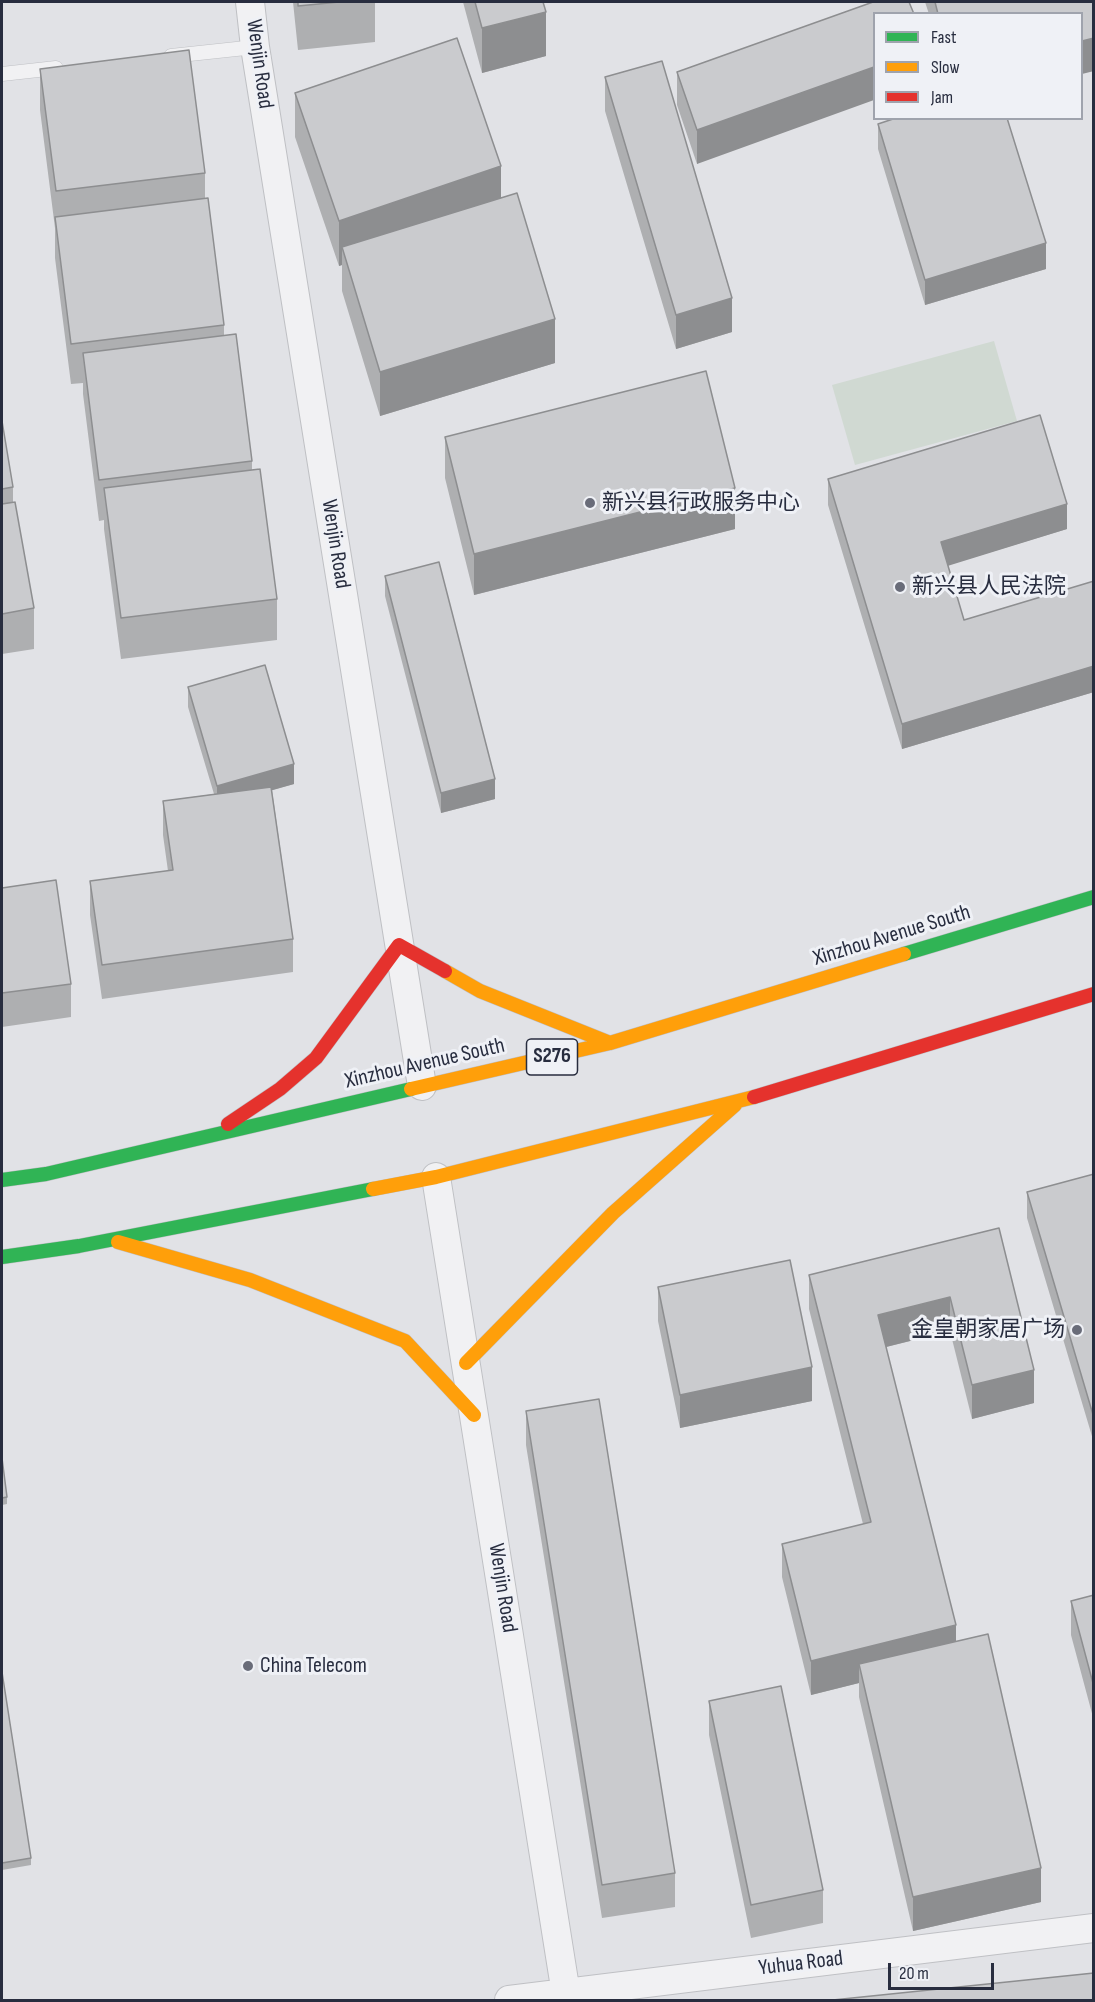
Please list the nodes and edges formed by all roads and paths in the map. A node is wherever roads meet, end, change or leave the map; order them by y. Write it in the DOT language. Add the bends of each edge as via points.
graph roads {
  1 [pos="250,2"];
  2 [pos="255,47"];
  3 [pos="163,57"];
  4 [pos="71,67"];
  5 [pos="2,74"];
  6 [pos="1094,897"];
  7 [pos="399,945"];
  8 [pos="1094,994"];
  9 [pos="610,1043"];
  10 [pos="422,1086"];
  11 [pos="738,1102"];
  12 [pos="211,1135"];
  13 [pos="436,1177"];
  14 [pos="2,1180"];
  15 [pos="111,1240"];
  16 [pos="2,1257"];
  17 [pos="466,1363"];
  18 [pos="474,1415"];
  19 [pos="1094,1928"];
  20 [pos="567,1997"];
  21 [pos="509,2001"];
  1 -- 2 [label="street, Wenjin Road"];
  2 -- 3 [label="lane"];
  2 -- 7 [label="street, Wenjin Road"];
  4 -- 5 [label="lane"];
  6 -- 9 [label="main road, Xinzhou Avenue South / S276"];
  7 -- 9 [label="main road" via="480,991"];
  7 -- 10 [label="street, Wenjin Road"];
  7 -- 12 [label="main road" via="316,1058 280,1089"];
  8 -- 11 [label="main road"];
  9 -- 10 [label="main road, Xinzhou Avenue South / S276"];
  10 -- 12 [label="main road, Xinzhou Avenue South / S276"];
  11 -- 13 [label="main road"];
  11 -- 17 [label="main road" via="613,1214"];
  12 -- 14 [label="main road, Xinzhou Avenue South / S276" via="46,1174"];
  13 -- 15 [label="main road"];
  13 -- 17 [label="street, Wenjin Road"];
  15 -- 16 [label="main road"];
  15 -- 18 [label="main road" via="250,1280 405,1341"];
  17 -- 18 [label="street, Wenjin Road"];
  18 -- 20 [label="street, Wenjin Road"];
  19 -- 20 [label="street, Yuhua Road"];
  20 -- 21 [label="street, Yuhua Road"];
}
